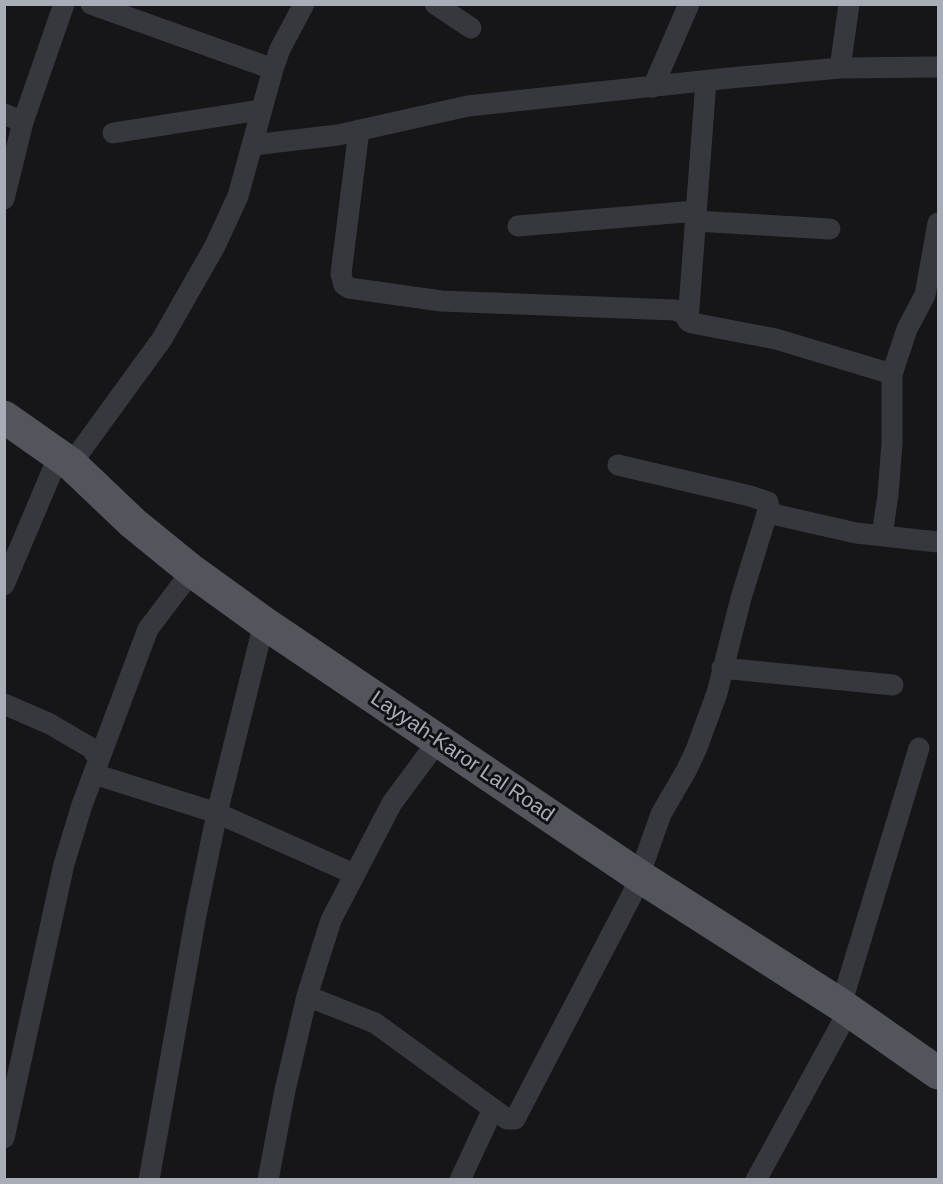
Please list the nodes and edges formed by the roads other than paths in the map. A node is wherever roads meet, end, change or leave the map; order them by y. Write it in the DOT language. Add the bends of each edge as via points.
graph roads {
  1 [pos="64,4"];
  2 [pos="91,4"];
  3 [pos="304,4"];
  4 [pos="435,4"];
  5 [pos="689,4"];
  6 [pos="849,4"];
  7 [pos="471,28"];
  8 [pos="939,67"];
  9 [pos="840,68"];
  10 [pos="273,69"];
  11 [pos="706,81"];
  12 [pos="652,87"];
  13 [pos="260,110"];
  14 [pos="14,118"];
  15 [pos="359,130"];
  16 [pos="113,133"];
  17 [pos="253,145"];
  18 [pos="4,199"];
  19 [pos="696,216"];
  20 [pos="939,223"];
  21 [pos="518,226"];
  22 [pos="830,229"];
  23 [pos="932,301"];
  24 [pos="688,321"];
  25 [pos="892,374"];
  26 [pos="4,417"];
  27 [pos="65,460"];
  28 [pos="618,465"];
  29 [pos="768,513"];
  30 [pos="882,535"];
  31 [pos="939,542"];
  32 [pos="192,571"];
  33 [pos="4,585"];
  34 [pos="264,623"];
  35 [pos="722,668"];
  36 [pos="893,686"];
  37 [pos="4,704"];
  38 [pos="438,741"];
  39 [pos="919,748"];
  40 [pos="97,766"];
  41 [pos="217,813"];
  42 [pos="354,874"];
  43 [pos="639,876"];
  44 [pos="308,996"];
  45 [pos="845,1007"];
  46 [pos="939,1072"];
  47 [pos="493,1109"];
  48 [pos="4,1138"];
  49 [pos="149,1179"];
  50 [pos="268,1179"];
  51 [pos="460,1179"];
  52 [pos="756,1179"];
  1 -- 14 [label="street"];
  2 -- 10 [label="street"];
  3 -- 10 [label="street"];
  4 -- 7 [label="street"];
  5 -- 12 [label="street"];
  6 -- 9 [label="street"];
  8 -- 9 [label="street"];
  9 -- 11 [label="street"];
  10 -- 13 [label="street"];
  11 -- 12 [label="street"];
  11 -- 19 [label="street"];
  12 -- 15 [label="street" via="468,106"];
  13 -- 16 [label="street"];
  13 -- 17 [label="street"];
  14 -- 18 [label="street"];
  15 -- 17 [label="street"];
  15 -- 24 [label="street" via="341,274 349,288 441,301 675,310 685,314"];
  17 -- 27 [label="street" via="238,196 215,246 162,339"];
  19 -- 21 [label="street"];
  19 -- 22 [label="street"];
  19 -- 24 [label="street"];
  20 -- 23 [label="street"];
  23 -- 25 [label="street" via="907,329"];
  24 -- 25 [label="street" via="776,339"];
  25 -- 30 [label="street" via="892,443"];
  26 -- 27 [label="main road, Layyah-Karor Lal Road"];
  27 -- 32 [label="main road, Layyah-Karor Lal Road"];
  27 -- 33 [label="street"];
  28 -- 29 [label="street" via="762,499 768,502"];
  29 -- 30 [label="street"];
  29 -- 35 [label="street"];
  30 -- 31 [label="street"];
  32 -- 34 [label="main road, Layyah-Karor Lal Road"];
  32 -- 40 [label="street" via="148,629"];
  34 -- 38 [label="main road, Layyah-Karor Lal Road"];
  34 -- 41 [label="street"];
  35 -- 36 [label="street"];
  35 -- 43 [label="street" via="696,750 661,814"];
  37 -- 40 [label="street" via="91,748"];
  38 -- 42 [label="street" via="392,803"];
  38 -- 43 [label="main road, Layyah-Karor Lal Road"];
  39 -- 45 [label="street"];
  40 -- 41 [label="street"];
  40 -- 48 [label="street" via="64,864"];
  41 -- 42 [label="street"];
  41 -- 49 [label="street"];
  42 -- 44 [label="street" via="330,920"];
  43 -- 45 [label="main road, Layyah-Karor Lal Road"];
  43 -- 47 [label="street" via="515,1119 507,1119"];
  44 -- 47 [label="street" via="375,1023"];
  44 -- 50 [label="street"];
  45 -- 46 [label="main road, Layyah-Karor Lal Road"];
  45 -- 52 [label="street"];
  47 -- 51 [label="street"];
}
